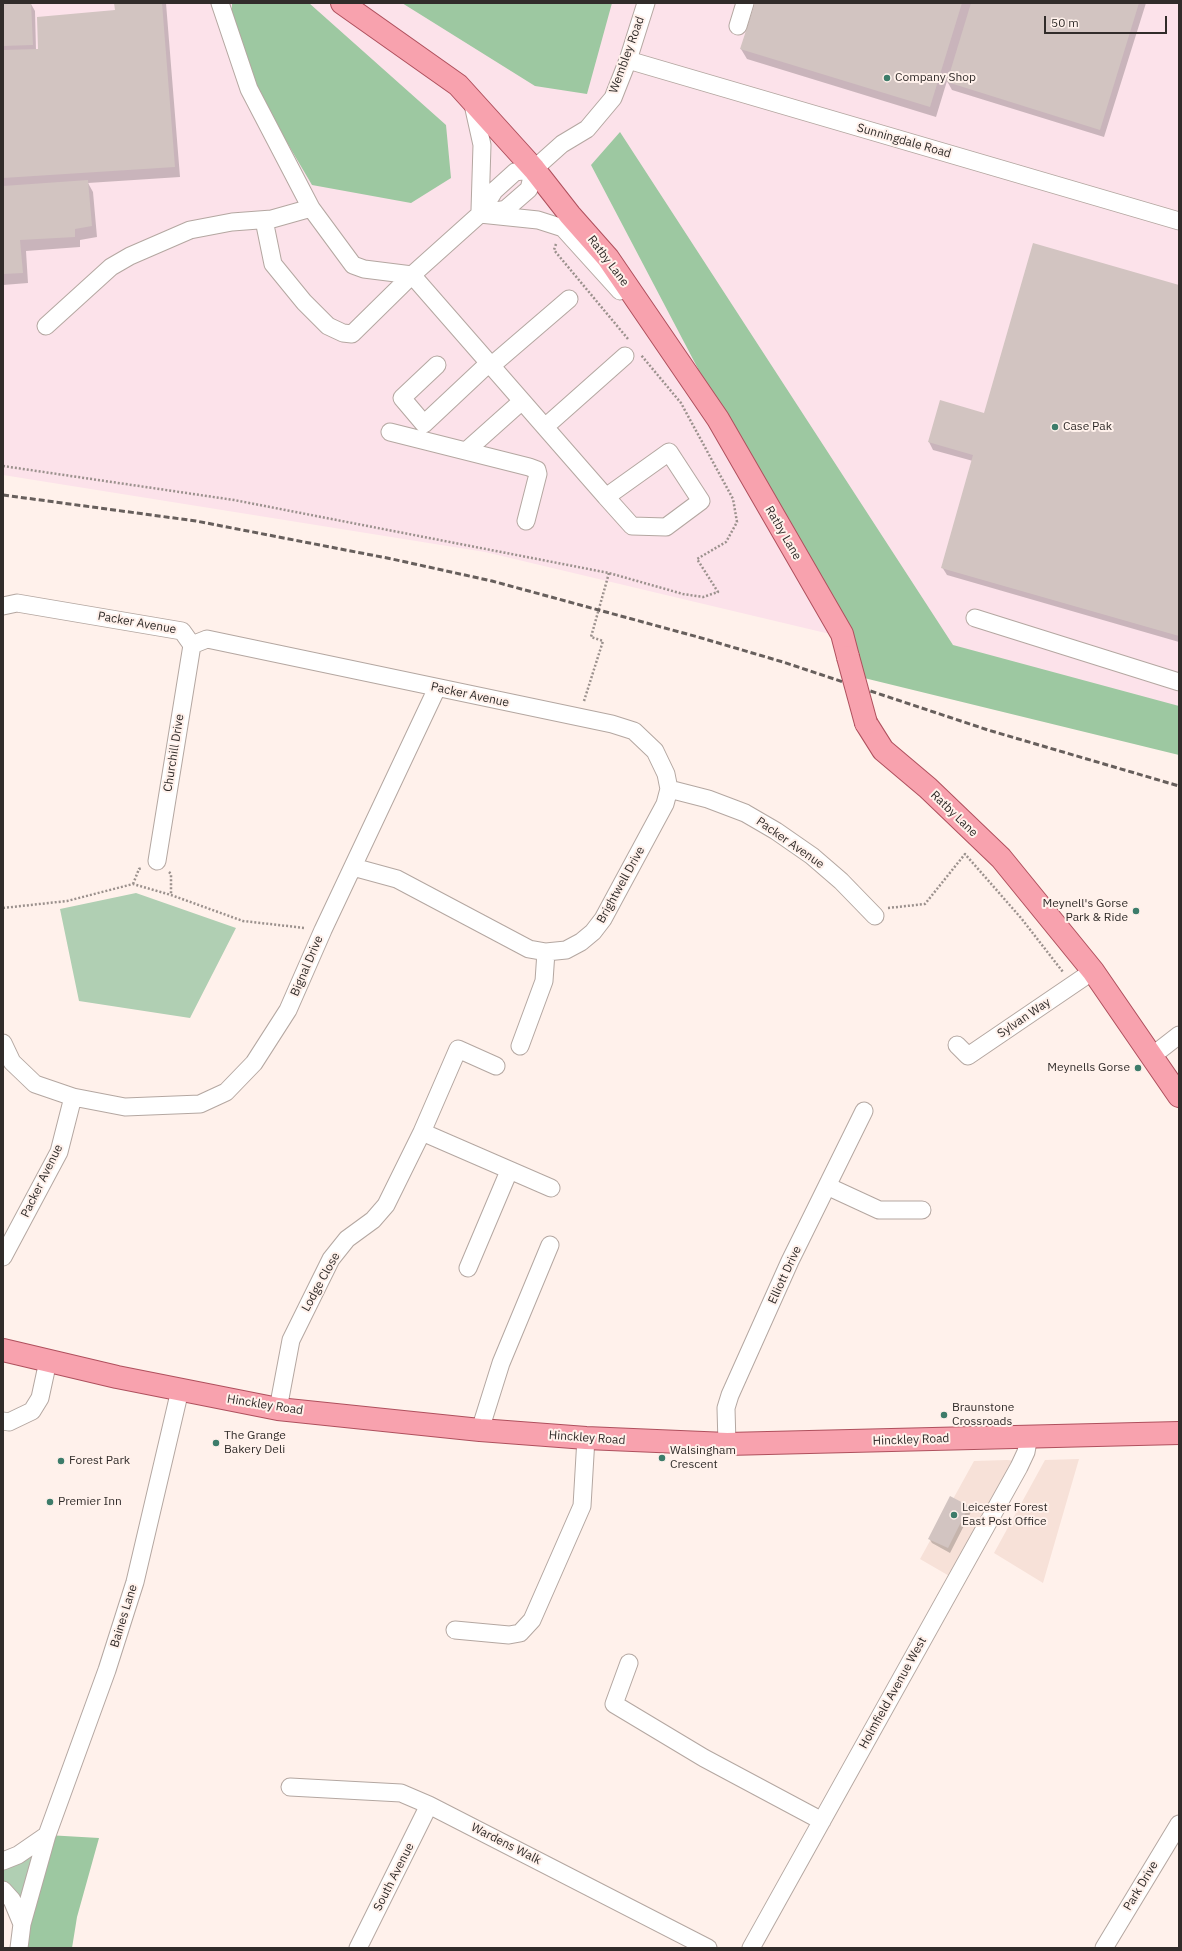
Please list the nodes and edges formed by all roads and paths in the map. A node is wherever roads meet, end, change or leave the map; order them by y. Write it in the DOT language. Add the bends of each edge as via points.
graph roads {
  1 [pos="220,3"];
  2 [pos="342,3"];
  3 [pos="646,3"];
  4 [pos="745,3"];
  5 [pos="738,26"];
  6 [pos="628,60"];
  7 [pos="472,100"];
  8 [pos="534,169"];
  9 [pos="311,208"];
  10 [pos="480,214"];
  11 [pos="264,220"];
  12 [pos="1179,221"];
  13 [pos="563,228"];
  14 [pos="412,275"];
  15 [pos="569,299"];
  16 [pos="46,326"];
  17 [pos="669,348"];
  18 [pos="632,351"];
  19 [pos="490,364"];
  20 [pos="437,366"];
  21 [pos="522,400"];
  22 [pos="545,427"];
  23 [pos="390,432"];
  24 [pos="466,451"];
  25 [pos="3,466"];
  26 [pos="606,497"];
  27 [pos="526,521"];
  28 [pos="609,573"];
  29 [pos="3,606"];
  30 [pos="975,618"];
  31 [pos="192,645"];
  32 [pos="1179,682"];
  33 [pos="437,688"];
  34 [pos="579,717"];
  35 [pos="669,789"];
  36 [pos="157,861"];
  37 [pos="353,867"];
  38 [pos="171,895"];
  39 [pos="3,908"];
  40 [pos="874,916"];
  41 [pos="323,930"];
  42 [pos="546,952"];
  43 [pos="1093,971"];
  44 [pos="1073,984"];
  45 [pos="1179,1035"];
  46 [pos="3,1044"];
  47 [pos="957,1045"];
  48 [pos="520,1046"];
  49 [pos="1152,1056"];
  50 [pos="496,1066"];
  51 [pos="1179,1096"];
  52 [pos="73,1097"];
  53 [pos="864,1111"];
  54 [pos="422,1132"];
  55 [pos="509,1171"];
  56 [pos="827,1186"];
  57 [pos="551,1188"];
  58 [pos="922,1210"];
  59 [pos="550,1245"];
  60 [pos="3,1258"];
  61 [pos="468,1268"];
  62 [pos="3,1350"];
  63 [pos="48,1361"];
  64 [pos="180,1390"];
  65 [pos="278,1409"];
  66 [pos="3,1421"];
  67 [pos="480,1430"];
  68 [pos="1179,1433"];
  69 [pos="1029,1436"];
  70 [pos="586,1438"];
  71 [pos="727,1444"];
  72 [pos="455,1630"];
  73 [pos="629,1663"];
  74 [pos="290,1787"];
  75 [pos="429,1805"];
  76 [pos="822,1821"];
  77 [pos="1179,1824"];
  78 [pos="47,1835"];
  79 [pos="3,1861"];
  80 [pos="3,1890"];
  81 [pos="22,1924"];
  82 [pos="19,1948"];
  83 [pos="358,1948"];
  84 [pos="708,1948"];
  85 [pos="751,1948"];
  86 [pos="1104,1948"];
  1 -- 9 [label="street" via="249,89"];
  2 -- 7 [label="main road, Ratby Lane" via="458,85"];
  3 -- 6 [label="street, Wembley Road"];
  4 -- 5 [label="street"];
  6 -- 8 [label="street, Wembley Road" via="613,98 587,129 562,144"];
  6 -- 12 [label="street, Sunningdale Road"];
  7 -- 8 [label="main road, Ratby Lane"];
  7 -- 10 [label="street" via="482,145"];
  8 -- 10 [label="street" via="515,172 494,191"];
  8 -- 17 [label="main road, Ratby Lane" via="608,258"];
  9 -- 11 [label="street"];
  9 -- 14 [label="street" via="353,265 364,269"];
  10 -- 13 [label="street" via="538,220"];
  10 -- 14 [label="street"];
  11 -- 14 [label="street" via="274,264 304,302 328,326 343,333 352,334"];
  11 -- 16 [label="street" via="232,222 190,230 130,256 111,267"];
  13 -- 17 [label="street"];
  13 -- 18 [label="path" via="554,250"];
  14 -- 19 [label="street"];
  15 -- 19 [label="street"];
  17 -- 43 [label="main road, Ratby Lane, bridge" via="722,426 842,634 866,723 883,750 928,788 1001,858"];
  18 -- 22 [label="street"];
  18 -- 28 [label="path" via="681,403 733,499 736,522 726,542 697,559 718,592 704,597 683,594"];
  19 -- 20 [label="street" via="424,424 402,398"];
  19 -- 21 [label="street"];
  21 -- 22 [label="street"];
  21 -- 24 [label="street"];
  22 -- 26 [label="street"];
  23 -- 24 [label="street"];
  24 -- 27 [label="street" via="537,470"];
  25 -- 28 [label="path" via="234,500"];
  26 -- 26 [label="street" via="669,452 701,501 666,527 653,527 632,526"];
  28 -- 34 [label="path" via="591,637 602,641"];
  29 -- 31 [label="street, Packer Avenue" via="17,603 182,631"];
  30 -- 32 [label="street"];
  31 -- 33 [label="street, Packer Avenue" via="207,639"];
  31 -- 36 [label="street, Churchill Drive"];
  33 -- 34 [label="street, Packer Avenue"];
  33 -- 37 [label="street, Bignal Drive"];
  34 -- 35 [label="street, Packer Avenue" via="634,731 655,751 666,774"];
  35 -- 40 [label="street, Packer Avenue" via="708,799 745,813 776,831 812,856 841,881"];
  35 -- 42 [label="street, Brightwell Drive" via="665,804 594,932 566,950"];
  36 -- 38 [label="path" via="171,874"];
  37 -- 41 [label="street, Bignal Drive"];
  37 -- 42 [label="street, Brightwell Drive" via="397,879 529,949"];
  38 -- 39 [label="path" via="133,884 67,901"];
  38 -- 41 [label="path" via="243,920"];
  40 -- 44 [label="path" via="880,909 925,904 965,854"];
  41 -- 52 [label="street, Bignal Drive" via="288,1010 254,1063 226,1092 200,1104 166,1106 124,1107"];
  42 -- 48 [label="street" via="544,981"];
  43 -- 44 [label="street, Sylvan Way"];
  43 -- 49 [label="main road, Ratby Lane"];
  44 -- 47 [label="street, Sylvan Way" via="968,1056"];
  45 -- 49 [label="street"];
  46 -- 52 [label="street" via="12,1062 35,1084"];
  49 -- 51 [label="main road, Ratby Lane"];
  50 -- 54 [label="street, Lodge Close" via="458,1049"];
  52 -- 60 [label="street, Packer Avenue" via="59,1152"];
  53 -- 56 [label="street, Elliott Drive"];
  54 -- 55 [label="street"];
  54 -- 65 [label="street, Lodge Close" via="386,1205 373,1220 347,1239 331,1259 291,1340"];
  55 -- 57 [label="street"];
  55 -- 61 [label="street"];
  56 -- 58 [label="street" via="879,1210"];
  56 -- 71 [label="street, Elliott Drive" via="730,1395 726,1408"];
  59 -- 67 [label="street" via="500,1364"];
  62 -- 63 [label="main road, Hinckley Road"];
  63 -- 64 [label="main road, Hinckley Road"];
  63 -- 66 [label="street" via="40,1398 32,1411 8,1422"];
  64 -- 65 [label="main road, Hinckley Road"];
  64 -- 78 [label="street, Baines Lane" via="135,1582 107,1670"];
  65 -- 67 [label="main road, Hinckley Road"];
  67 -- 70 [label="main road, Hinckley Road"];
  68 -- 69 [label="main road, Hinckley Road"];
  69 -- 71 [label="main road, Hinckley Road"];
  69 -- 76 [label="street, Holmfield Avenue West" via="1020,1467"];
  70 -- 71 [label="main road, Hinckley Road"];
  70 -- 72 [label="street" via="582,1506 532,1620 520,1633 509,1635"];
  73 -- 76 [label="street" via="614,1704 704,1758"];
  74 -- 75 [label="street, Wardens Walk" via="401,1793"];
  75 -- 83 [label="street, South Avenue"];
  75 -- 84 [label="street, Wardens Walk"];
  76 -- 85 [label="street, Holmfield Avenue West"];
  77 -- 86 [label="street, Park Drive"];
  78 -- 79 [label="street" via="18,1855"];
  78 -- 81 [label="street, Baines Lane"];
  80 -- 81 [label="street, Baines Lane" via="12,1900"];
  81 -- 82 [label="street, Baines Lane"];
}
